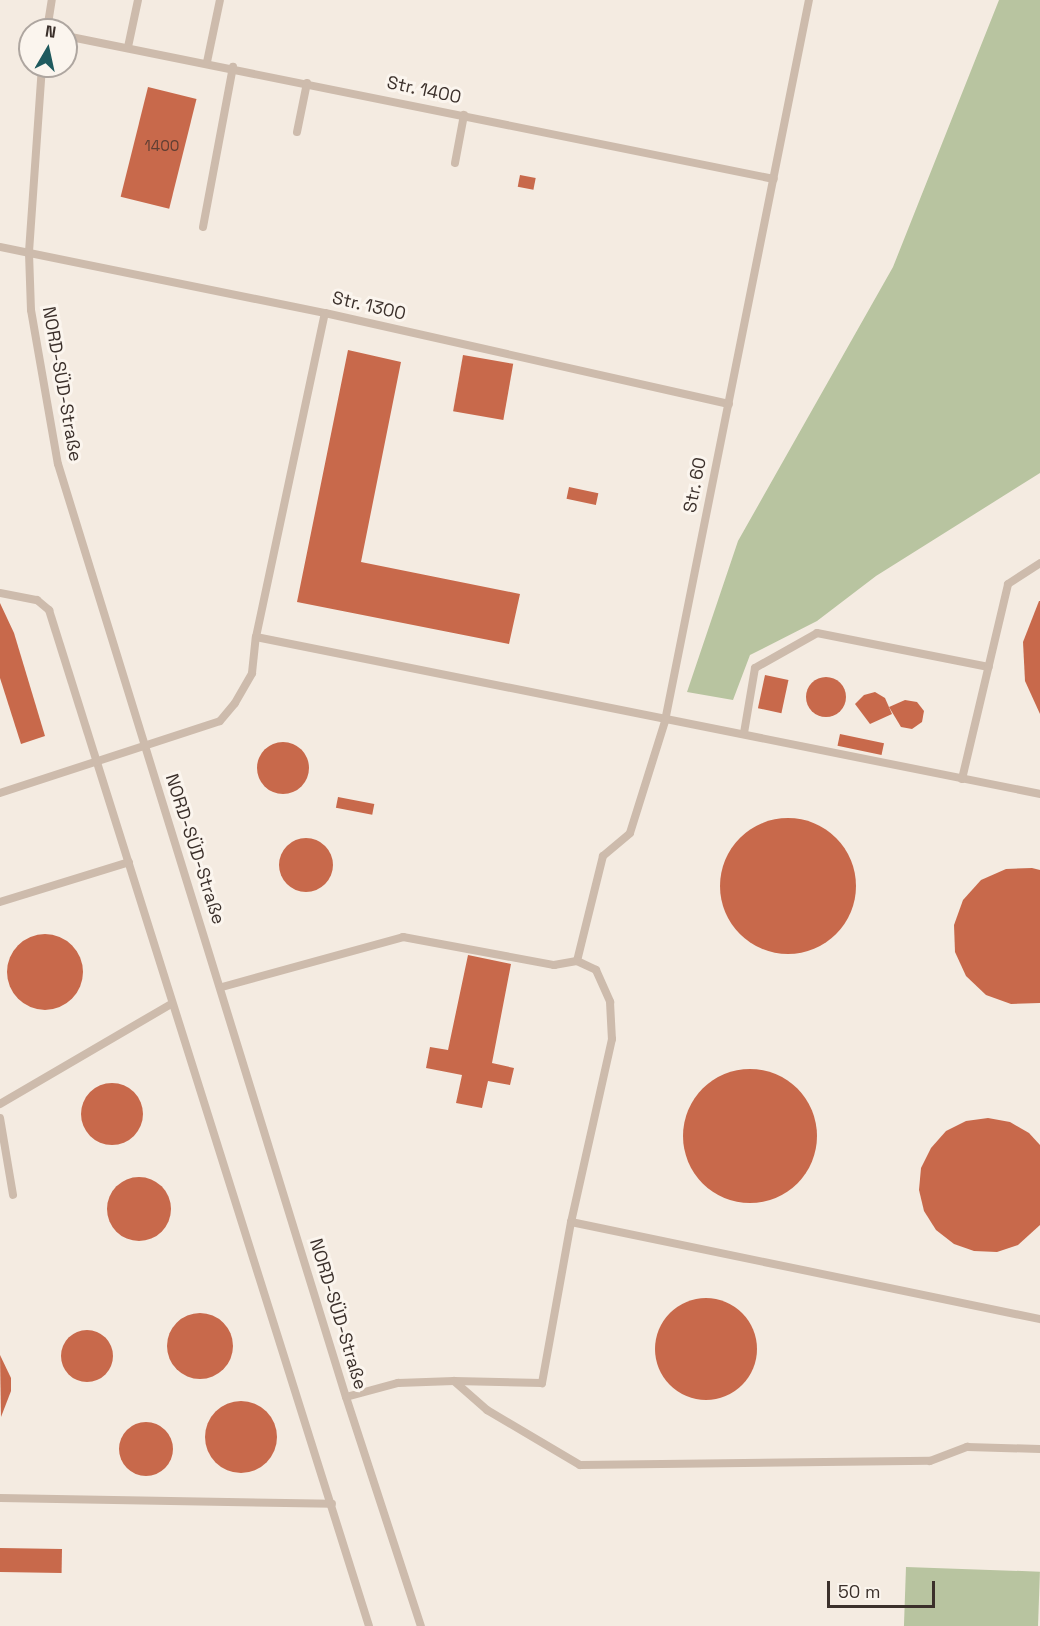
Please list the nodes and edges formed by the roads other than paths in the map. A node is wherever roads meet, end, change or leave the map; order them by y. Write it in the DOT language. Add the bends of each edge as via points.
graph roads {
  1 [pos="52,0"];
  2 [pos="138,0"];
  3 [pos="220,0"];
  4 [pos="808,0"];
  5 [pos="49,18"];
  6 [pos="78,38"];
  7 [pos="128,47"];
  8 [pos="207,62"];
  9 [pos="233,67"];
  10 [pos="41,78"];
  11 [pos="307,83"];
  12 [pos="464,115"];
  13 [pos="297,132"];
  14 [pos="455,163"];
  15 [pos="774,179"];
  16 [pos="203,227"];
  17 [pos="0,247"];
  18 [pos="29,253"];
  19 [pos="325,314"];
  20 [pos="729,404"];
  21 [pos="1040,563"];
  22 [pos="0,592"];
  23 [pos="256,638"];
  24 [pos="989,667"];
  25 [pos="664,721"];
  26 [pos="744,733"];
  27 [pos="145,745"];
  28 [pos="96,761"];
  29 [pos="962,779"];
  30 [pos="0,793"];
  31 [pos="1040,795"];
  32 [pos="129,862"];
  33 [pos="0,902"];
  34 [pos="577,961"];
  35 [pos="222,987"];
  36 [pos="171,1004"];
  37 [pos="0,1104"];
  38 [pos="0,1118"];
  39 [pos="13,1195"];
  40 [pos="571,1222"];
  41 [pos="1040,1319"];
  42 [pos="454,1381"];
  43 [pos="346,1397"];
  44 [pos="1040,1449"];
  45 [pos="0,1498"];
  46 [pos="332,1504"];
  47 [pos="369,1626"];
  48 [pos="421,1626"];
  1 -- 5 [label="lane"];
  2 -- 7 [label="lane"];
  3 -- 8 [label="lane"];
  4 -- 15 [label="lane, Str. 60"];
  6 -- 7 [label="lane, Str. 1400"];
  7 -- 8 [label="lane, Str. 1400"];
  8 -- 9 [label="lane, Str. 1400"];
  9 -- 11 [label="lane, Str. 1400"];
  9 -- 16 [label="lane"];
  10 -- 18 [label="lane, NORD-SÜD-Straße"];
  11 -- 12 [label="lane, Str. 1400"];
  11 -- 13 [label="lane"];
  12 -- 14 [label="lane"];
  12 -- 15 [label="lane, Str. 1400"];
  15 -- 20 [label="lane, Str. 60"];
  17 -- 18 [label="lane, Str. 1300"];
  18 -- 19 [label="lane, Str. 1300"];
  18 -- 27 [label="lane, NORD-SÜD-Straße" via="31,310 58,464"];
  19 -- 20 [label="lane, Str. 1300"];
  19 -- 23 [label="lane"];
  20 -- 25 [label="lane, Str. 60"];
  21 -- 24 [label="lane" via="1008,584"];
  22 -- 28 [label="lane" via="37,600 49,610"];
  23 -- 25 [label="lane"];
  23 -- 27 [label="lane" via="252,673 220,721"];
  24 -- 26 [label="lane" via="817,633 755,668"];
  24 -- 29 [label="lane"];
  25 -- 26 [label="lane"];
  25 -- 34 [label="lane, Str. 60" via="630,832 603,856"];
  26 -- 29 [label="lane"];
  27 -- 28 [label="lane"];
  27 -- 35 [label="lane, NORD-SÜD-Straße"];
  28 -- 30 [label="lane"];
  28 -- 32 [label="lane"];
  29 -- 31 [label="lane"];
  32 -- 33 [label="lane"];
  32 -- 36 [label="lane"];
  34 -- 35 [label="lane" via="554,965 403,937"];
  34 -- 40 [label="lane" via="596,970 610,1002 612,1039"];
  35 -- 43 [label="lane, NORD-SÜD-Straße"];
  36 -- 37 [label="lane"];
  36 -- 46 [label="lane"];
  38 -- 39 [label="lane"];
  40 -- 41 [label="lane"];
  40 -- 42 [label="lane" via="542,1383"];
  42 -- 43 [label="lane" via="398,1383"];
  42 -- 44 [label="lane" via="487,1410 580,1465 930,1461 967,1448"];
  43 -- 48 [label="lane, NORD-SÜD-Straße"];
  45 -- 46 [label="lane"];
  46 -- 47 [label="lane"];
}
